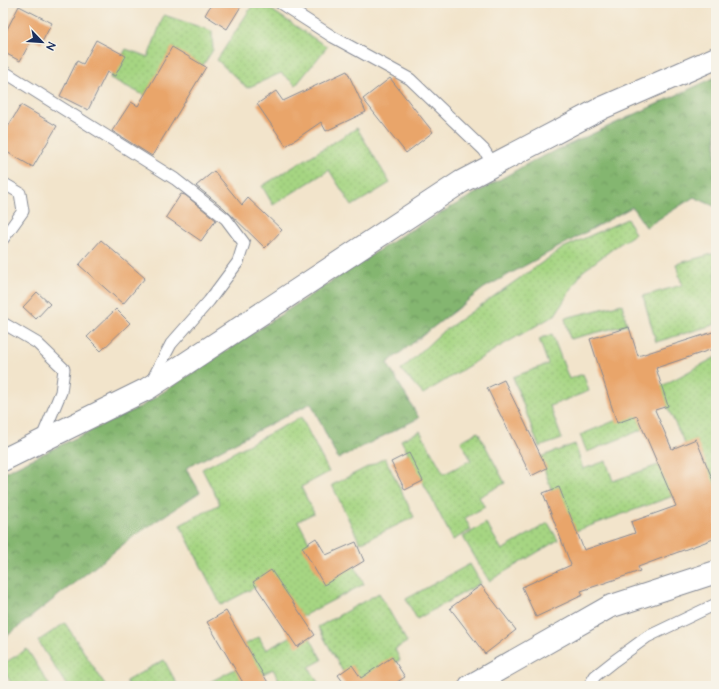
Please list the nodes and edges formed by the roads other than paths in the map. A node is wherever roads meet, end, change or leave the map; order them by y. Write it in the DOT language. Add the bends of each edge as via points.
graph roads {
  1 [pos="280,3"];
  2 [pos="716,58"];
  3 [pos="3,71"];
  4 [pos="494,164"];
  5 [pos="3,183"];
  6 [pos="3,239"];
  7 [pos="3,323"];
  8 [pos="147,389"];
  9 [pos="40,442"];
  10 [pos="3,460"];
  11 [pos="716,572"];
  12 [pos="716,604"];
  13 [pos="470,686"];
  14 [pos="589,686"];
  1 -- 4 [label="lane" via="333,37 410,79 484,150"];
  2 -- 4 [label="street" via="602,108"];
  3 -- 8 [label="lane" via="175,179 226,219 244,243 238,262 209,301 171,344"];
  4 -- 8 [label="street" via="461,182"];
  5 -- 6 [label="lane" via="20,193 23,211"];
  7 -- 9 [label="lane" via="37,343 64,369 61,392"];
  8 -- 9 [label="street"];
  9 -- 10 [label="street"];
  11 -- 13 [label="street" via="609,607"];
  12 -- 14 [label="lane" via="647,637 595,676"];
}
